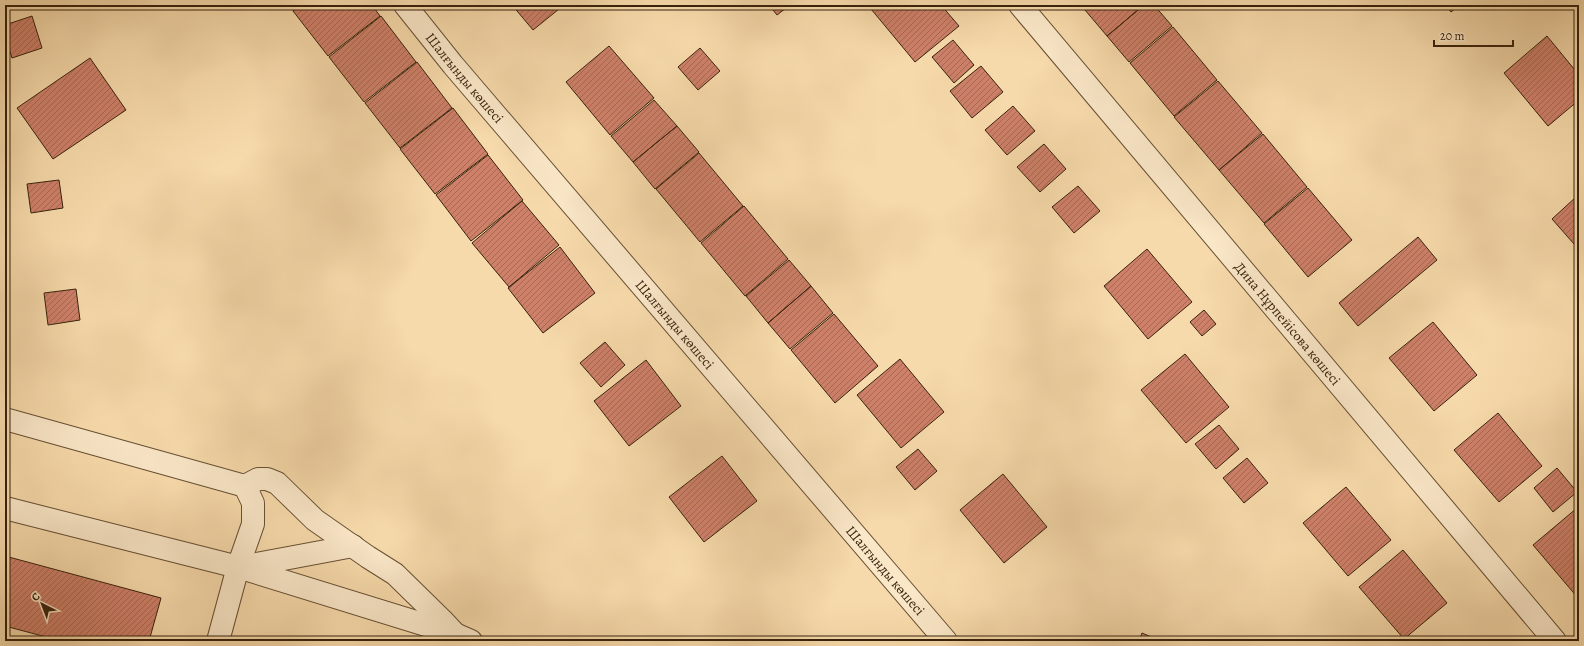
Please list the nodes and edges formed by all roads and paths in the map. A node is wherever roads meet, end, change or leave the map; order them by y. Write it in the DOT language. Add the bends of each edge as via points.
graph roads {
  1 [pos="405,5"];
  2 [pos="1020,5"];
  3 [pos="5,419"];
  4 [pos="245,486"];
  5 [pos="5,508"];
  6 [pos="353,546"];
  7 [pos="238,567"];
  8 [pos="463,638"];
  9 [pos="218,641"];
  10 [pos="946,641"];
  11 [pos="1555,641"];
  1 -- 10 [label="street, Шалғынды көшесі" via="453,65"];
  2 -- 11 [label="street, Дина Нұрпейісова көшесі"];
  3 -- 4 [label="street"];
  4 -- 6 [label="street" via="258,479 267,478 277,483 315,520"];
  4 -- 7 [label="street" via="253,502 252,524"];
  5 -- 7 [label="street"];
  6 -- 7 [label="street"];
  6 -- 8 [label="street" via="396,574"];
  7 -- 8 [label="street"];
  7 -- 9 [label="street"];
}
